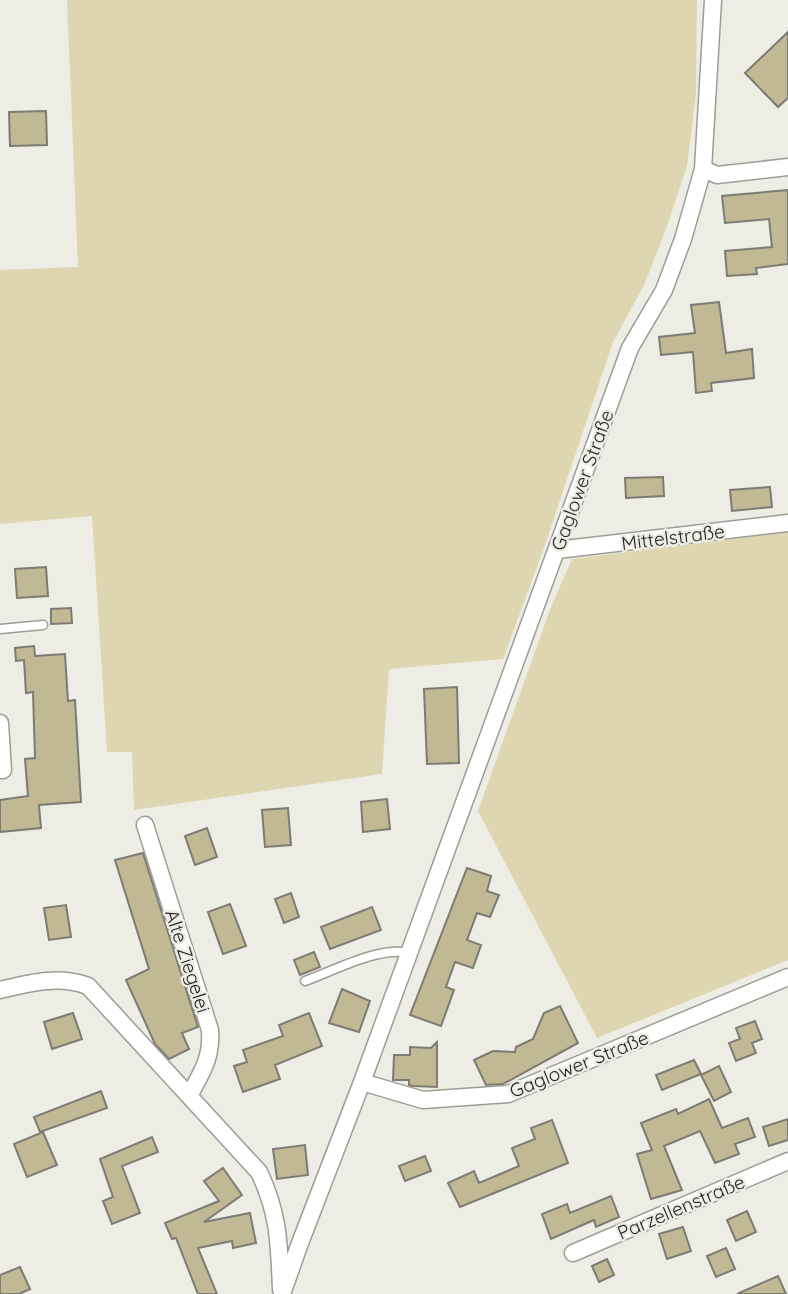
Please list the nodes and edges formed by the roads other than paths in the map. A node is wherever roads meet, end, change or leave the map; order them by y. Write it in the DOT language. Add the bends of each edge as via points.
graph roads {
  1 [pos="713,0"];
  2 [pos="788,167"];
  3 [pos="703,169"];
  4 [pos="788,523"];
  5 [pos="557,550"];
  6 [pos="43,625"];
  7 [pos="0,629"];
  8 [pos="0,723"];
  9 [pos="0,770"];
  10 [pos="145,825"];
  11 [pos="409,953"];
  12 [pos="788,977"];
  13 [pos="305,981"];
  14 [pos="0,990"];
  15 [pos="362,1082"];
  16 [pos="189,1096"];
  17 [pos="788,1161"];
  18 [pos="278,1226"];
  19 [pos="300,1243"];
  20 [pos="573,1254"];
  21 [pos="282,1294"];
  1 -- 3 [label="street, Gaglower Straße"];
  2 -- 3 [label="street" via="717,175"];
  3 -- 5 [label="street, Gaglower Straße" via="664,290 630,348"];
  4 -- 5 [label="street, Mittelstraße"];
  5 -- 11 [label="street, Gaglower Straße"];
  6 -- 7 [label="lane"];
  8 -- 9 [label="street"];
  10 -- 16 [label="street, Alte Ziegelei" via="210,1030 206,1066"];
  11 -- 13 [label="lane" via="393,951"];
  11 -- 15 [label="street, Gaglower Straße"];
  12 -- 15 [label="street, Gaglower Straße" via="508,1094 423,1100"];
  14 -- 16 [label="street" via="70,979 88,986"];
  15 -- 19 [label="street, Gaglower Straße"];
  16 -- 18 [label="street" via="259,1172"];
  17 -- 20 [label="street, Parzellenstraße"];
  18 -- 19 [label="street"];
  18 -- 21 [label="street"];
  19 -- 21 [label="street, Gaglower Straße"];
}
